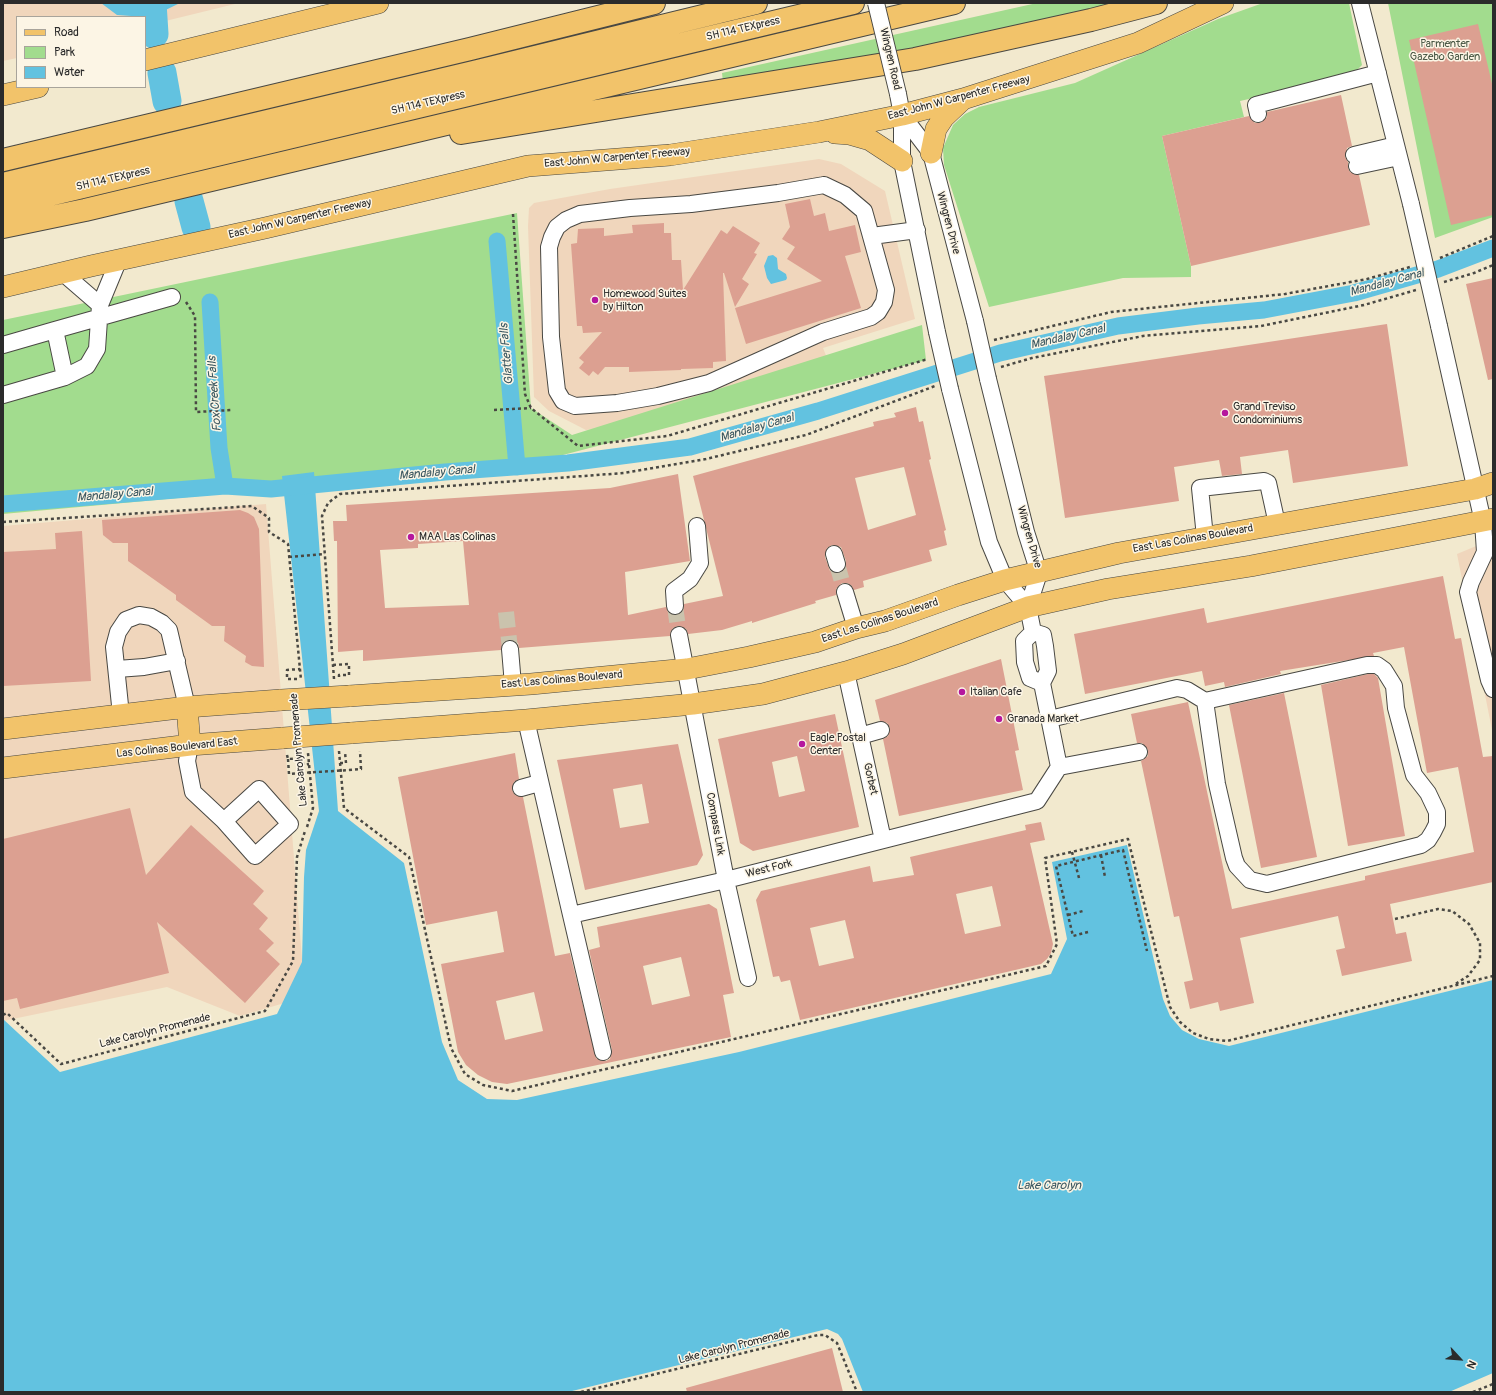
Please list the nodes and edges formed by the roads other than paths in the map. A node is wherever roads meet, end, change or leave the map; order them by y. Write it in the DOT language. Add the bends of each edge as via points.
graph roads {
  1 [pos="378,3"];
  2 [pos="654,3"];
  3 [pos="756,3"];
  4 [pos="854,3"];
  5 [pos="876,3"];
  6 [pos="954,3"];
  7 [pos="1156,3"];
  8 [pos="1223,3"];
  9 [pos="1360,3"];
  10 [pos="146,60"];
  11 [pos="1378,73"];
  12 [pos="34,88"];
  13 [pos="3,95"];
  14 [pos="963,99"];
  15 [pos="1258,114"];
  16 [pos="902,115"];
  17 [pos="819,132"];
  18 [pos="398,134"];
  19 [pos="1398,151"];
  20 [pos="930,153"];
  21 [pos="3,160"];
  22 [pos="902,161"];
  23 [pos="1356,161"];
  24 [pos="3,184"];
  25 [pos="3,206"];
  26 [pos="3,227"];
  27 [pos="917,230"];
  28 [pos="872,236"];
  29 [pos="120,259"];
  30 [pos="63,272"];
  31 [pos="3,288"];
  32 [pos="172,297"];
  33 [pos="100,311"];
  34 [pos="55,330"];
  35 [pos="3,345"];
  36 [pos="65,377"];
  37 [pos="3,395"];
  38 [pos="1484,486"];
  39 [pos="1488,520"];
  40 [pos="1277,524"];
  41 [pos="697,526"];
  42 [pos="1205,537"];
  43 [pos="1039,573"];
  44 [pos="1005,580"];
  45 [pos="845,592"];
  46 [pos="674,606"];
  47 [pos="1028,607"];
  48 [pos="856,628"];
  49 [pos="1033,632"];
  50 [pos="679,635"];
  51 [pos="510,649"];
  52 [pos="177,661"];
  53 [pos="117,668"];
  54 [pos="687,668"];
  55 [pos="846,672"];
  56 [pos="1042,683"];
  57 [pos="513,686"];
  58 [pos="1493,689"];
  59 [pos="1205,701"];
  60 [pos="693,704"];
  61 [pos="187,707"];
  62 [pos="121,715"];
  63 [pos="1050,719"];
  64 [pos="526,720"];
  65 [pos="3,728"];
  66 [pos="881,730"];
  67 [pos="860,736"];
  68 [pos="190,745"];
  69 [pos="1139,752"];
  70 [pos="1059,767"];
  71 [pos="3,768"];
  72 [pos="539,783"];
  73 [pos="521,788"];
  74 [pos="224,820"];
  75 [pos="883,840"];
  76 [pos="726,880"];
  77 [pos="571,915"];
  78 [pos="748,978"];
  79 [pos="603,1052"];
  1 -- 10 [label="main road"];
  2 -- 21 [label="highway"];
  3 -- 24 [label="highway, SH 114 TEXpress" via="478,72"];
  4 -- 25 [label="highway, SH 114 TEXpress"];
  5 -- 16 [label="street, Wingren Road, bridge"];
  6 -- 18 [label="highway"];
  7 -- 18 [label="highway" via="915,59 438,137"];
  8 -- 14 [label="main road, East John W Carpenter Freeway" via="1138,43"];
  9 -- 11 [label="street"];
  11 -- 15 [label="street" via="1256,105"];
  11 -- 19 [label="street"];
  12 -- 13 [label="main road"];
  14 -- 16 [label="main road, East John W Carpenter Freeway"];
  14 -- 20 [label="main road" via="944,117 936,129"];
  16 -- 17 [label="main road, East John W Carpenter Freeway"];
  16 -- 20 [label="street, Wingren Drive"];
  16 -- 22 [label="street"];
  17 -- 22 [label="main road" via="849,134 870,140"];
  17 -- 29 [label="main road, East John W Carpenter Freeway" via="670,155 528,166 265,228"];
  18 -- 26 [label="highway" via="85,210"];
  19 -- 23 [label="street"];
  19 -- 38 [label="street, bridge" via="1439,326"];
  20 -- 43 [label="street, Wingren Drive, bridge" via="975,321 1026,532"];
  22 -- 27 [label="street"];
  27 -- 28 [label="street"];
  27 -- 44 [label="street, bridge" via="950,389 989,542"];
  28 -- 28 [label="street" via="864,211 845,195 824,185 691,204 580,214 566,220 557,227 549,247 551,337 557,391 563,401 575,406 617,403 658,396 709,383 823,332 871,317 878,312 884,302 886,290"];
  29 -- 30 [label="main road, East John W Carpenter Freeway"];
  29 -- 33 [label="street"];
  30 -- 31 [label="main road, East John W Carpenter Freeway"];
  30 -- 33 [label="street"];
  32 -- 33 [label="street"];
  33 -- 34 [label="street"];
  33 -- 36 [label="street" via="97,349 87,366"];
  34 -- 35 [label="street"];
  34 -- 36 [label="street"];
  36 -- 37 [label="street"];
  38 -- 39 [label="street"];
  38 -- 40 [label="main road, East Las Colinas Boulevard"];
  39 -- 47 [label="main road" via="1251,566 1108,589"];
  39 -- 58 [label="street" via="1485,552 1468,592"];
  40 -- 42 [label="main road, East Las Colinas Boulevard"];
  40 -- 42 [label="street" via="1268,483 1264,481 1200,488"];
  41 -- 46 [label="street" via="700,563 690,579 674,590"];
  42 -- 43 [label="main road, East Las Colinas Boulevard" via="1119,552"];
  43 -- 44 [label="main road, East Las Colinas Boulevard"];
  43 -- 47 [label="street, Wingren Drive"];
  44 -- 47 [label="street"];
  44 -- 48 [label="main road, East Las Colinas Boulevard" via="885,621"];
  45 -- 48 [label="street"];
  47 -- 49 [label="street"];
  47 -- 55 [label="main road" via="903,654"];
  48 -- 54 [label="main road, East Las Colinas Boulevard" via="815,642"];
  49 -- 56 [label="street" via="1043,635 1045,646 1048,671"];
  49 -- 56 [label="street" via="1024,641 1026,662 1030,678"];
  50 -- 54 [label="street, Compass Link"];
  51 -- 57 [label="street"];
  52 -- 53 [label="street" via="144,668"];
  52 -- 53 [label="street" via="169,630 151,617 139,615 126,620 118,632 114,647"];
  52 -- 61 [label="street"];
  53 -- 62 [label="street"];
  54 -- 57 [label="main road, East Las Colinas Boulevard"];
  54 -- 60 [label="street, Compass Link"];
  55 -- 60 [label="main road" via="763,694"];
  55 -- 67 [label="street, Gorbet"];
  56 -- 63 [label="street"];
  57 -- 61 [label="main road, East Las Colinas Boulevard, bridge" via="344,690 281,700"];
  59 -- 59 [label="street" via="1376,665 1384,670 1394,686 1396,708 1414,775 1428,793 1437,812 1437,824 1433,832 1421,845 1267,884 1250,880 1237,866 1234,858 1217,784"];
  59 -- 63 [label="street" via="1187,690 1177,688"];
  60 -- 64 [label="main road"];
  60 -- 76 [label="street, Compass Link"];
  61 -- 62 [label="main road"];
  61 -- 68 [label="main road"];
  62 -- 65 [label="main road"];
  63 -- 70 [label="street"];
  64 -- 68 [label="main road, Las Colinas Boulevard East, bridge" via="352,742"];
  64 -- 72 [label="street"];
  66 -- 67 [label="street"];
  67 -- 75 [label="street, Gorbet"];
  68 -- 71 [label="main road, Las Colinas Boulevard East"];
  68 -- 74 [label="street" via="187,761 193,792"];
  69 -- 70 [label="street"];
  70 -- 75 [label="street, West Fork" via="1037,801"];
  72 -- 73 [label="street"];
  72 -- 77 [label="street"];
  75 -- 76 [label="street, West Fork"];
  76 -- 77 [label="street, West Fork"];
  76 -- 78 [label="street, Compass Link"];
  77 -- 79 [label="street"];
}
